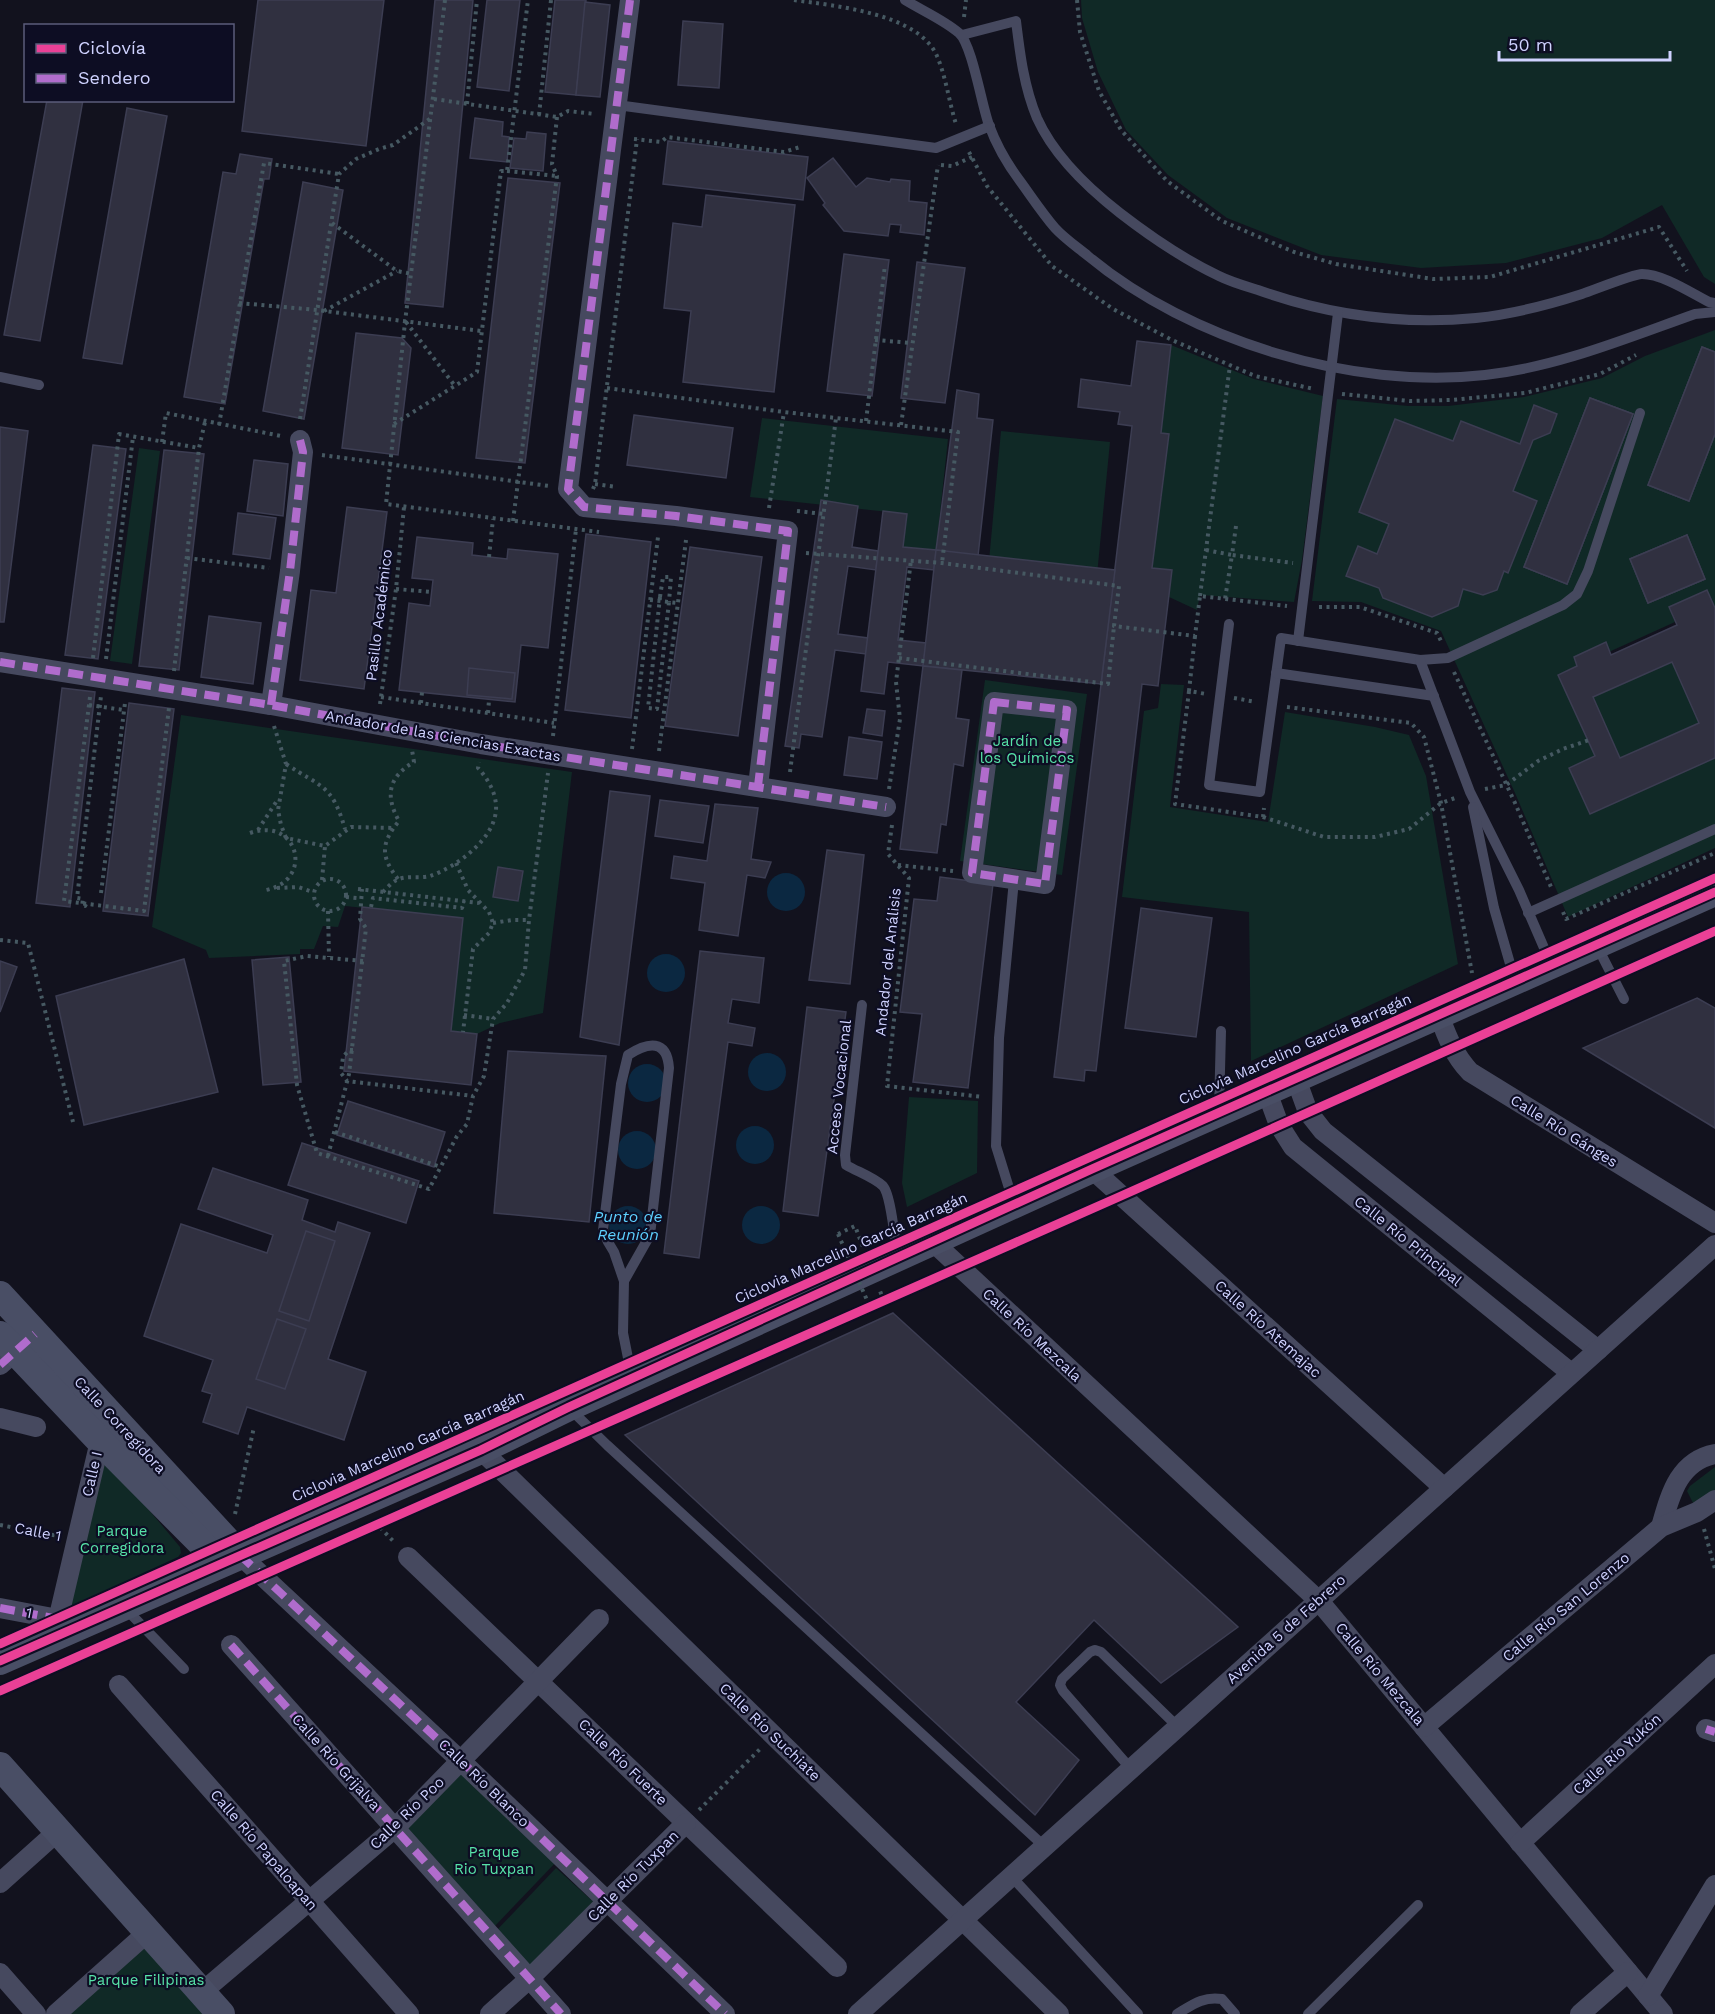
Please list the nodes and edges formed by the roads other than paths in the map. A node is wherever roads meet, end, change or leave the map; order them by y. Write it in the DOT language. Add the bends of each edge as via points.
graph roads {
  1 [pos="630,0"];
  2 [pos="906,0"];
  3 [pos="962,35"];
  4 [pos="617,105"];
  5 [pos="990,126"];
  6 [pos="1693,294"];
  7 [pos="1715,303"];
  8 [pos="1715,312"];
  9 [pos="1338,313"];
  10 [pos="1695,314"];
  11 [pos="1331,366"];
  12 [pos="0,377"];
  13 [pos="39,385"];
  14 [pos="1640,413"];
  15 [pos="302,446"];
  16 [pos="1229,624"];
  17 [pos="1298,641"];
  18 [pos="1419,660"];
  19 [pos="0,662"];
  20 [pos="1276,673"];
  21 [pos="1434,696"];
  22 [pos="271,705"];
  23 [pos="758,786"];
  24 [pos="1470,792"];
  25 [pos="886,807"];
  26 [pos="1715,829"];
  27 [pos="1014,880"];
  28 [pos="1715,892"];
  29 [pos="1528,913"];
  30 [pos="1596,945"];
  31 [pos="1551,964"];
  32 [pos="1515,981"];
  33 [pos="1624,999"];
  34 [pos="862,1005"];
  35 [pos="1439,1015"];
  36 [pos="1221,1031"];
  37 [pos="1296,1079"];
  38 [pos="1267,1092"];
  39 [pos="1219,1113"];
  40 [pos="1092,1170"];
  41 [pos="1017,1204"];
  42 [pos="1715,1223"];
  43 [pos="933,1242"];
  44 [pos="1715,1245"];
  45 [pos="898,1258"];
  46 [pos="624,1281"];
  47 [pos="0,1295"];
  48 [pos="12,1347"];
  49 [pos="1598,1350"];
  50 [pos="1571,1373"];
  51 [pos="632,1378"];
  52 [pos="568,1407"];
  53 [pos="0,1418"];
  54 [pos="36,1427"];
  55 [pos="108,1432"];
  56 [pos="482,1450"];
  57 [pos="1715,1454"];
  58 [pos="1444,1488"];
  59 [pos="1715,1500"];
  60 [pos="1661,1527"];
  61 [pos="230,1553"];
  62 [pos="408,1557"];
  63 [pos="1318,1601"];
  64 [pos="124,1606"];
  65 [pos="0,1608"];
  66 [pos="599,1619"];
  67 [pos="56,1628"];
  68 [pos="231,1645"];
  69 [pos="0,1661"];
  70 [pos="184,1669"];
  71 [pos="1711,1674"];
  72 [pos="539,1681"];
  73 [pos="119,1685"];
  74 [pos="1178,1727"];
  75 [pos="1424,1727"];
  76 [pos="461,1761"];
  77 [pos="0,1766"];
  78 [pos="1131,1770"];
  79 [pos="686,1823"];
  80 [pos="395,1828"];
  81 [pos="58,1831"];
  82 [pos="1520,1843"];
  83 [pos="1045,1847"];
  84 [pos="1012,1877"];
  85 [pos="0,1883"];
  86 [pos="1715,1885"];
  87 [pos="309,1901"];
  88 [pos="607,1902"];
  89 [pos="1418,1905"];
  90 [pos="963,1920"];
  91 [pos="148,1932"];
  92 [pos="837,1967"];
  93 [pos="1628,1972"];
  94 [pos="0,1973"];
  95 [pos="530,1978"];
  96 [pos="202,1992"];
  97 [pos="1648,1996"];
  98 [pos="870,2010"];
  99 [pos="36,2014"];
  100 [pos="56,2014"];
  101 [pos="221,2014"];
  102 [pos="409,2014"];
  103 [pos="490,2014"];
  104 [pos="561,2014"];
  105 [pos="725,2014"];
  106 [pos="1059,2014"];
  107 [pos="1138,2014"];
  108 [pos="1177,2014"];
  109 [pos="1235,2014"];
  110 [pos="1308,2014"];
  111 [pos="1580,2014"];
  112 [pos="1663,2014"];
  1 -- 4 [label="street"];
  2 -- 3 [label="lane"];
  3 -- 5 [label="lane"];
  3 -- 9 [label="lane" via="1016,21 1026,85 1038,119 1057,150 1097,195 1157,242 1221,277 1287,301"];
  4 -- 5 [label="lane" via="936,148"];
  4 -- 23 [label="street" via="568,489 584,507 788,531"];
  5 -- 11 [label="lane" via="1014,173 1055,228 1103,268 1156,303 1213,332"];
  6 -- 7 [label="lane"];
  6 -- 9 [label="lane" via="1666,280 1642,274 1561,301 1476,318 1386,319"];
  6 -- 10 [label="lane"];
  8 -- 10 [label="lane"];
  9 -- 11 [label="lane"];
  10 -- 11 [label="lane" via="1570,358 1485,375 1439,378"];
  11 -- 17 [label="lane"];
  12 -- 13 [label="lane"];
  14 -- 18 [label="lane" via="1577,594 1563,605 1448,658"];
  15 -- 22 [label="street"];
  16 -- 20 [label="lane" via="1209,785 1260,792"];
  17 -- 18 [label="lane"];
  17 -- 20 [label="lane" via="1281,638"];
  18 -- 21 [label="lane"];
  19 -- 22 [label="street, Andador de las Ciencias Exactas" via="90,686"];
  20 -- 21 [label="lane"];
  21 -- 24 [label="lane"];
  22 -- 23 [label="street, Andador de las Ciencias Exactas" via="481,744"];
  23 -- 25 [label="street, Andador de las Ciencias Exactas"];
  24 -- 29 [label="lane"];
  24 -- 32 [label="lane" via="1494,908"];
  26 -- 29 [label="lane"];
  27 -- 27 [label="street" via="972,873 994,702 1067,710 1045,884"];
  27 -- 41 [label="lane" via="999,1038 996,1146"];
  28 -- 30 [label="main road"];
  29 -- 31 [label="lane"];
  30 -- 31 [label="main road"];
  30 -- 33 [label="lane"];
  31 -- 32 [label="main road"];
  32 -- 35 [label="main road"];
  34 -- 45 [label="lane, Acceso Vocacional" via="846,1165 885,1189"];
  35 -- 37 [label="main road"];
  35 -- 42 [label="street, Calle Río Gánges" via="1452,1048 1470,1072"];
  36 -- 39 [label="lane"];
  37 -- 38 [label="main road"];
  37 -- 49 [label="street" via="1308,1112 1323,1131"];
  38 -- 39 [label="main road"];
  38 -- 50 [label="street, Calle Río Principal" via="1279,1125 1293,1147"];
  39 -- 40 [label="main road"];
  40 -- 41 [label="main road"];
  40 -- 58 [label="street, Calle Río Atemajac"];
  41 -- 43 [label="main road"];
  43 -- 45 [label="main road"];
  43 -- 63 [label="street, Calle Río Mezcala"];
  44 -- 49 [label="street, Avenida 5 de Febrero"];
  45 -- 51 [label="main road" via="862,1264"];
  46 -- 46 [label="lane" via="650,1235 669,1068 668,1056 660,1047 649,1045 628,1055 623,1074 603,1230"];
  46 -- 51 [label="lane" via="623,1333"];
  47 -- 48 [label="main road, Calle Corregidora"];
  48 -- 55 [label="main road, Calle Corregidora" via="51,1372"];
  49 -- 50 [label="street, Avenida 5 de Febrero"];
  50 -- 58 [label="street, Avenida 5 de Febrero"];
  51 -- 52 [label="main road"];
  52 -- 56 [label="main road"];
  52 -- 83 [label="lane"];
  53 -- 54 [label="street"];
  55 -- 61 [label="main road, Calle Corregidora"];
  55 -- 67 [label="street, Calle I"];
  56 -- 61 [label="main road" via="367,1518"];
  56 -- 90 [label="street, Calle Río Suchiate"];
  57 -- 60 [label="street" via="1695,1463 1679,1478"];
  58 -- 63 [label="street, Avenida 5 de Febrero"];
  59 -- 60 [label="street, Calle Río San Lorenzo"];
  60 -- 75 [label="street, Calle Río San Lorenzo"];
  61 -- 64 [label="main road"];
  61 -- 76 [label="street, Calle Río Blanco"];
  62 -- 72 [label="street, Calle Río Fuerte"];
  63 -- 74 [label="street, Avenida 5 de Febrero"];
  63 -- 75 [label="street, Calle Río Mezcala"];
  64 -- 67 [label="main road"];
  64 -- 70 [label="lane"];
  65 -- 67 [label="street, 1"];
  66 -- 72 [label="street, Calle Río Poo"];
  67 -- 69 [label="main road"];
  68 -- 80 [label="street, Calle Río Grijalva"];
  71 -- 82 [label="street, Calle Río Yukón"];
  72 -- 76 [label="street, Calle Río Poo"];
  72 -- 79 [label="street, Calle Río Fuerte"];
  73 -- 87 [label="street, Calle Río Papaloapan"];
  74 -- 78 [label="street, Avenida 5 de Febrero"];
  74 -- 78 [label="lane" via="1101,1652 1090,1652 1060,1685"];
  75 -- 82 [label="street, Calle Río Mezcala"];
  76 -- 80 [label="street, Calle Río Poo"];
  76 -- 88 [label="street, Calle Río Blanco"];
  77 -- 81 [label="main road"];
  78 -- 83 [label="street, Avenida 5 de Febrero"];
  79 -- 88 [label="street, Calle Río Tuxpan"];
  79 -- 92 [label="street, Calle Río Fuerte"];
  80 -- 87 [label="street, Calle Río Poo"];
  80 -- 95 [label="street, Calle Río Grijalva"];
  81 -- 85 [label="street"];
  81 -- 91 [label="main road"];
  82 -- 93 [label="street, Calle Río Mezcala"];
  83 -- 84 [label="street, Avenida 5 de Febrero"];
  84 -- 90 [label="street, Avenida 5 de Febrero"];
  84 -- 107 [label="lane"];
  86 -- 97 [label="street"];
  87 -- 96 [label="street, Calle Río Poo"];
  87 -- 102 [label="street, Calle Río Papaloapan"];
  88 -- 95 [label="street, Calle Río Tuxpan"];
  88 -- 105 [label="street, Calle Río Blanco"];
  89 -- 110 [label="lane"];
  90 -- 98 [label="street, Avenida 5 de Febrero"];
  90 -- 106 [label="street, Calle Río Suchiate"];
  91 -- 96 [label="main road"];
  91 -- 100 [label="street"];
  93 -- 97 [label="street, Calle Río Mezcala"];
  93 -- 111 [label="street"];
  94 -- 99 [label="street"];
  95 -- 103 [label="street, Calle Río Tuxpan"];
  95 -- 104 [label="street, Calle Río Grijalva"];
  96 -- 101 [label="main road"];
  97 -- 112 [label="street, Calle Río Mezcala"];
  108 -- 109 [label="lane" via="1210,1997 1222,1999"];
}
